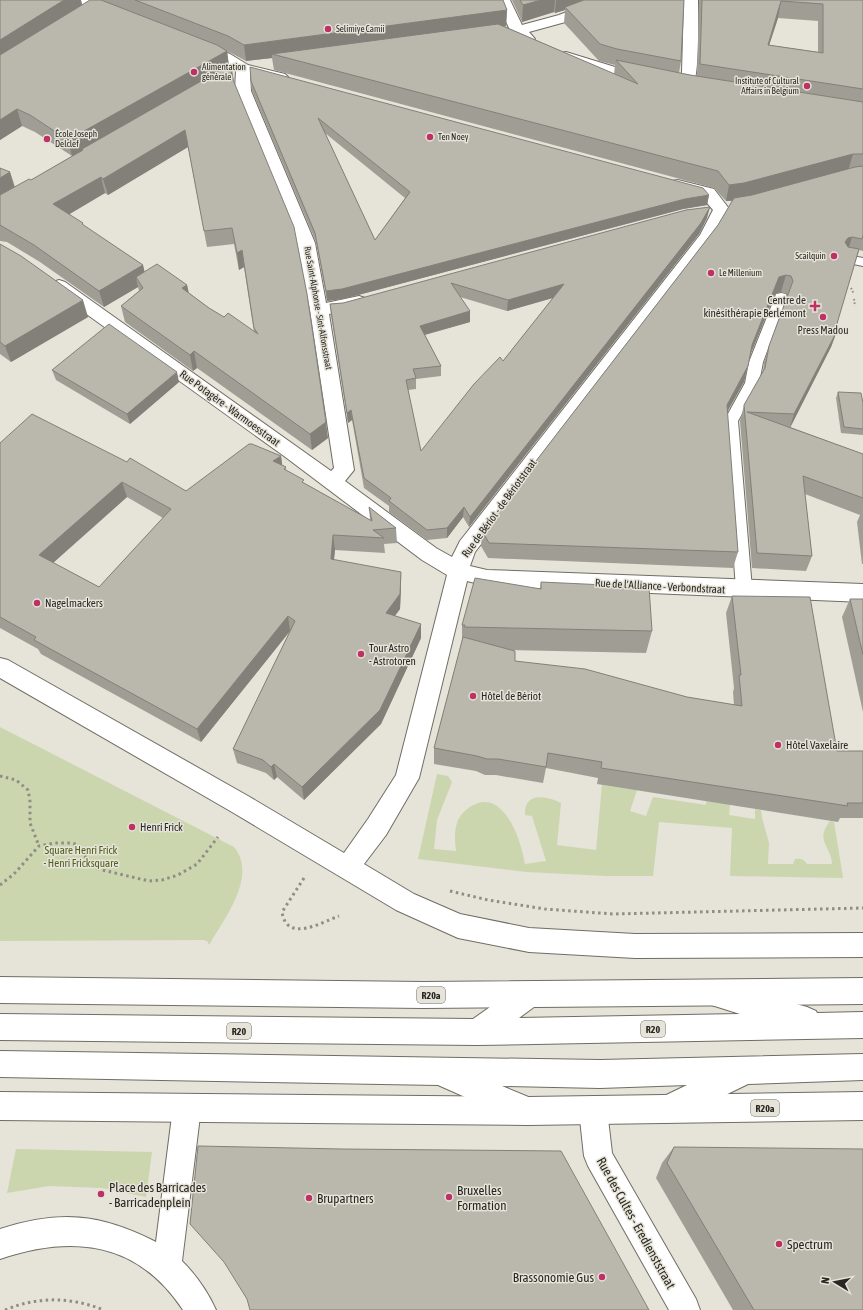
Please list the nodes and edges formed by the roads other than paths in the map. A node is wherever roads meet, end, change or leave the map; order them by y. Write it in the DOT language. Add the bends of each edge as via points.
graph roads {
  1 [pos="80,0"];
  2 [pos="503,0"];
  3 [pos="609,0"];
  4 [pos="691,0"];
  5 [pos="97,7"];
  6 [pos="80,17"];
  7 [pos="125,18"];
  8 [pos="518,31"];
  9 [pos="472,38"];
  10 [pos="190,43"];
  11 [pos="282,63"];
  12 [pos="237,71"];
  13 [pos="657,79"];
  14 [pos="295,82"];
  15 [pos="672,82"];
  16 [pos="687,85"];
  17 [pos="702,87"];
  18 [pos="662,181"];
  19 [pos="728,208"];
  20 [pos="699,213"];
  21 [pos="847,259"];
  22 [pos="863,262"];
  23 [pos="46,276"];
  24 [pos="781,297"];
  25 [pos="374,298"];
  26 [pos="319,310"];
  27 [pos="332,482"];
  28 [pos="458,571"];
  29 [pos="744,589"];
  30 [pos="863,593"];
  31 [pos="0,667"];
  32 [pos="347,868"];
  33 [pos="863,945"];
  34 [pos="0,990"];
  35 [pos="863,991"];
  36 [pos="711,993"];
  37 [pos="529,995"];
  38 [pos="863,1025"];
  39 [pos="829,1026"];
  40 [pos="0,1027"];
  41 [pos="477,1032"];
  42 [pos="0,1064"];
  43 [pos="863,1067"];
  44 [pos="746,1070"];
  45 [pos="439,1072"];
  46 [pos="0,1106"];
  47 [pos="863,1106"];
  48 [pos="188,1108"];
  49 [pos="668,1109"];
  50 [pos="593,1110"];
  51 [pos="528,1111"];
  52 [pos="0,1244"];
  53 [pos="167,1267"];
  54 [pos="201,1310"];
  55 [pos="685,1310"];
  1 -- 5 [label="main road"];
  2 -- 8 [label="main road"];
  3 -- 8 [label="main road" via="578,14"];
  4 -- 16 [label="main road"];
  5 -- 6 [label="main road"];
  5 -- 7 [label="main road"];
  8 -- 9 [label="main road"];
  8 -- 13 [label="main road" via="535,45 548,50 612,71"];
  10 -- 12 [label="main road" via="225,57"];
  11 -- 12 [label="main road"];
  12 -- 14 [label="main road"];
  12 -- 26 [label="main road, Rue Saint-Alphonse - Sint-Alfonsstraat" via="306,243"];
  15 -- 16 [label="main road"];
  16 -- 17 [label="main road"];
  18 -- 19 [label="main road" via="708,193"];
  19 -- 20 [label="main road"];
  19 -- 28 [label="main road, Rue de Bériot - de Bériotstraat" via="468,547"];
  21 -- 22 [label="lane"];
  23 -- 27 [label="main road, Rue Potagère - Warmoesstraat"];
  24 -- 29 [label="lane" via="756,362 752,383 731,421"];
  25 -- 26 [label="main road"];
  26 -- 27 [label="main road, Rue Saint-Alphonse - Sint-Alfonsstraat" via="344,470"];
  27 -- 28 [label="main road, Rue Potagère - Warmoesstraat" via="429,554"];
  28 -- 29 [label="main road, Rue de l'Alliance - Verbondstraat" via="487,578"];
  28 -- 32 [label="main road, Rue de Bériot - de Bériotstraat" via="407,778 377,827"];
  29 -- 30 [label="main road, Rue de l'Alliance - Verbondstraat"];
  31 -- 32 [label="main road"];
  32 -- 33 [label="main road" via="405,902 458,926 529,940 635,946"];
  34 -- 37 [label="main road, R20a"];
  35 -- 36 [label="main road, R20a"];
  36 -- 37 [label="main road, R20a"];
  36 -- 39 [label="main road"];
  37 -- 41 [label="main road"];
  38 -- 39 [label="main road, R20"];
  39 -- 41 [label="main road, R20"];
  40 -- 41 [label="main road, R20"];
  42 -- 45 [label="main road"];
  43 -- 44 [label="main road"];
  44 -- 45 [label="main road" via="600,1074"];
  44 -- 49 [label="main road"];
  45 -- 51 [label="main road"];
  46 -- 48 [label="main road, R20a"];
  47 -- 49 [label="main road, R20a"];
  48 -- 51 [label="main road, R20a"];
  48 -- 53 [label="main road"];
  49 -- 50 [label="main road, R20a"];
  50 -- 51 [label="main road, R20a"];
  50 -- 55 [label="main road, Rue des Cultes - Eredienststraat" via="598,1156"];
  52 -- 53 [label="main road" via="17,1237 44,1232 71,1230 98,1233 122,1240"];
  53 -- 54 [label="main road" via="188,1290"];
}
